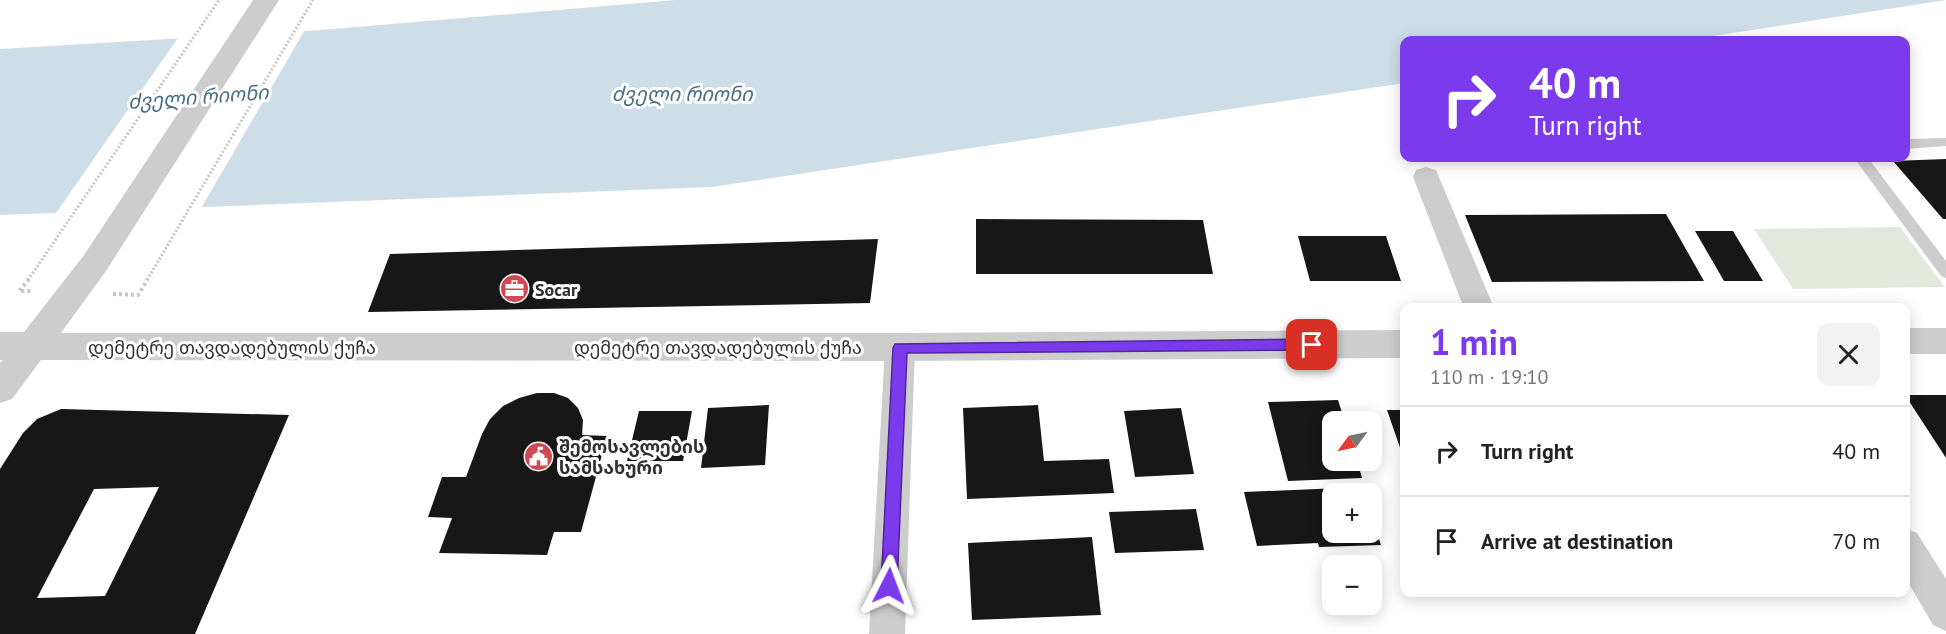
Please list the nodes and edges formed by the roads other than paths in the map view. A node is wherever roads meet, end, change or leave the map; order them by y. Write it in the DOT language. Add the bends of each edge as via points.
graph roads {
  1 [pos="266,0"];
  2 [pos="1946,142"];
  3 [pos="1910,144"];
  4 [pos="1864,162"];
  5 [pos="1426,177"];
  6 [pos="1946,272"];
  7 [pos="1477,303"];
  8 [pos="1910,341"];
  9 [pos="1946,341"];
  10 [pos="1400,344"];
  11 [pos="16,346"];
  12 [pos="900,348"];
  13 [pos="0,389"];
  14 [pos="1910,552"];
  15 [pos="1946,613"];
  16 [pos="887,634"];
  1 -- 11 [label="street" via="95,263"];
  2 -- 3 [label="lane"];
  4 -- 6 [label="lane"];
  5 -- 7 [label="street"];
  8 -- 9 [label="street"];
  10 -- 12 [label="street, დემეტრე თავდადებულის ქუჩა"];
  11 -- 12 [label="street, დემეტრე თავდადებულის ქუჩა"];
  11 -- 13 [label="street"];
  12 -- 16 [label="street"];
  14 -- 15 [label="street"];
}
